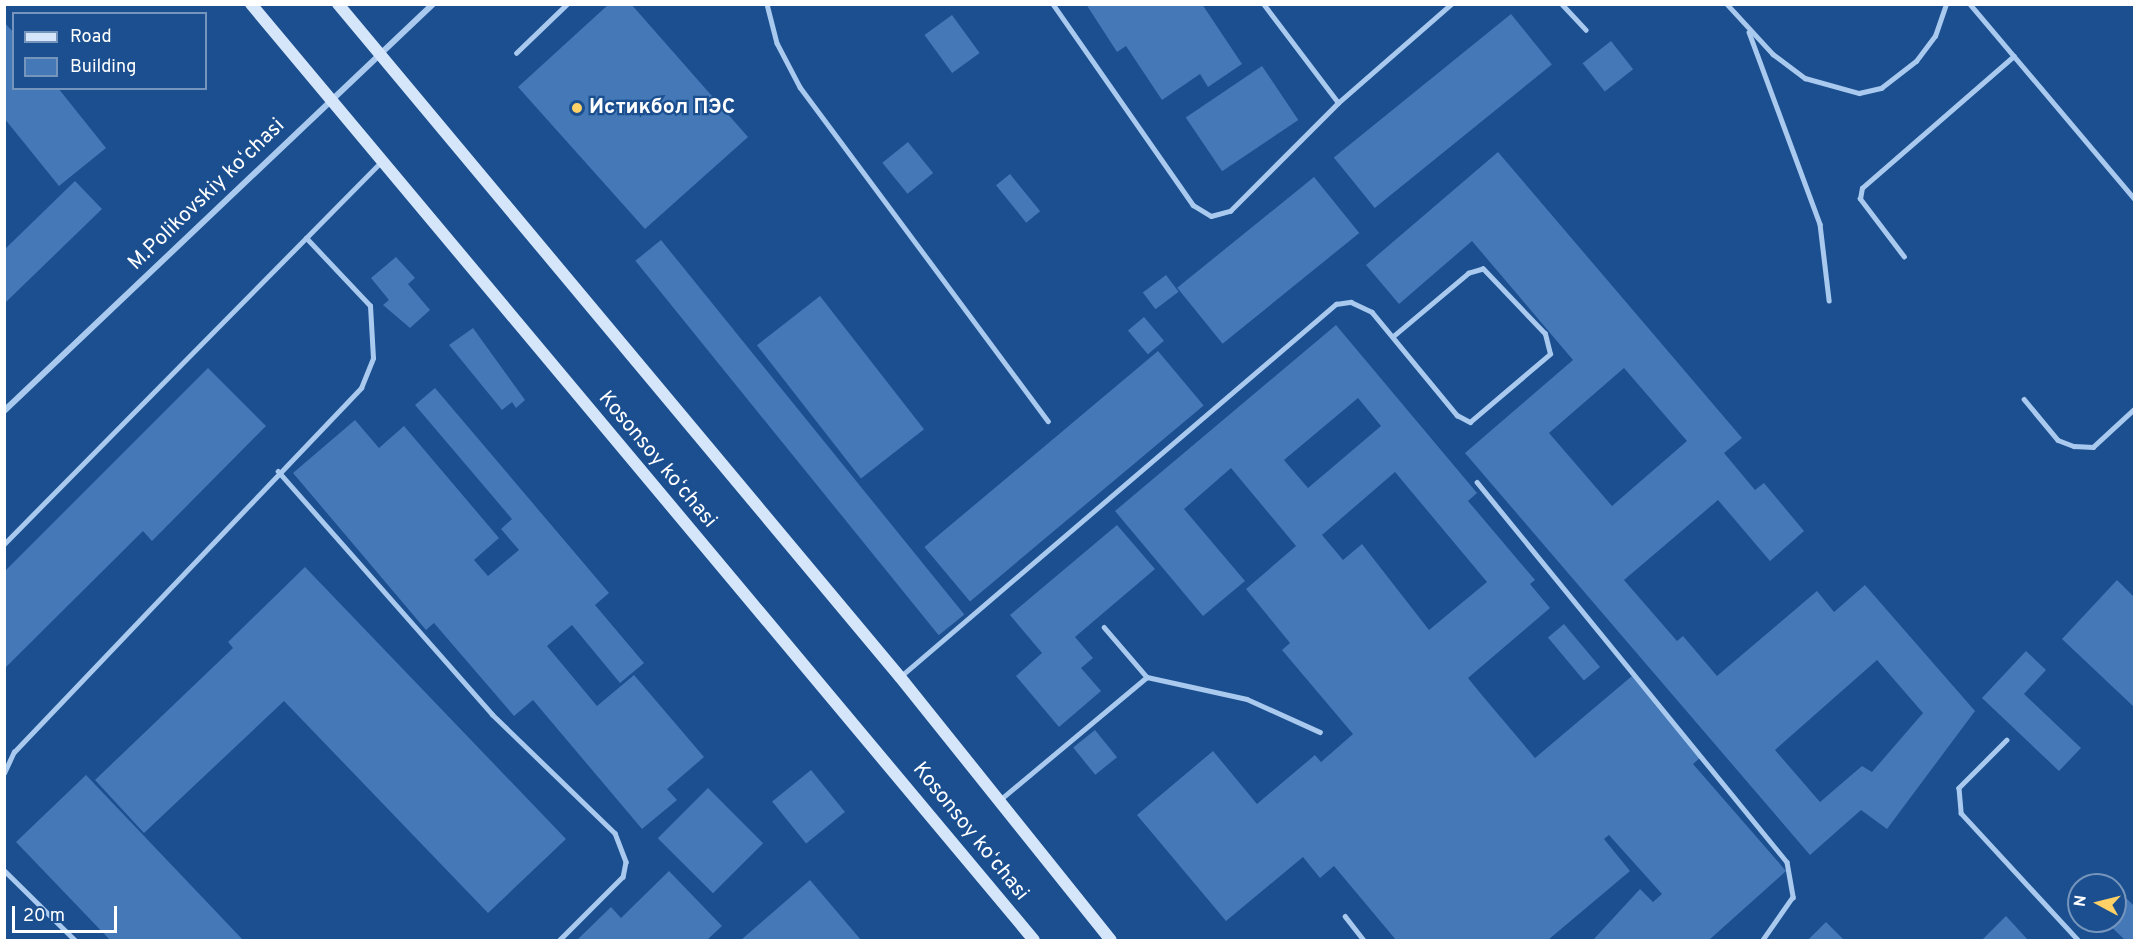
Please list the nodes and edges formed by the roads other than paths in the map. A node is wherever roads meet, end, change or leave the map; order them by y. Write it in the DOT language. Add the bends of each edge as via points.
graph roads {
  1 [pos="251,4"];
  2 [pos="338,4"];
  3 [pos="433,4"];
  4 [pos="567,4"];
  5 [pos="766,4"];
  6 [pos="1053,4"];
  7 [pos="1263,4"];
  8 [pos="1451,4"];
  9 [pos="1562,4"];
  10 [pos="1727,4"];
  11 [pos="1946,4"];
  12 [pos="1970,4"];
  13 [pos="1748,29"];
  14 [pos="1586,30"];
  15 [pos="516,52"];
  16 [pos="380,56"];
  17 [pos="2014,56"];
  18 [pos="329,102"];
  19 [pos="1338,103"];
  20 [pos="380,163"];
  21 [pos="2134,198"];
  22 [pos="306,238"];
  23 [pos="1904,257"];
  24 [pos="1829,300"];
  25 [pos="1394,337"];
  26 [pos="2024,399"];
  27 [pos="2134,409"];
  28 [pos="4,411"];
  29 [pos="1048,421"];
  30 [pos="278,471"];
  31 [pos="1477,482"];
  32 [pos="4,544"];
  33 [pos="1104,627"];
  34 [pos="900,677"];
  35 [pos="1147,677"];
  36 [pos="1320,732"];
  37 [pos="2007,740"];
  38 [pos="4,773"];
  39 [pos="999,801"];
  40 [pos="4,870"];
  41 [pos="1345,916"];
  42 [pos="75,940"];
  43 [pos="560,940"];
  44 [pos="1034,940"];
  45 [pos="1111,940"];
  46 [pos="1364,940"];
  47 [pos="1763,940"];
  48 [pos="2078,940"];
  1 -- 18 [label="street, Kosonsoy koʻchasi"];
  2 -- 16 [label="street, Kosonsoy koʻchasi"];
  3 -- 16 [label="street, M.Polikovskiy koʻchasi"];
  4 -- 15 [label="lane"];
  5 -- 29 [label="lane" via="777,43 800,87"];
  6 -- 19 [label="lane" via="1193,205 1212,216 1230,211"];
  7 -- 19 [label="lane"];
  8 -- 19 [label="lane"];
  9 -- 14 [label="lane"];
  10 -- 13 [label="lane"];
  11 -- 13 [label="lane" via="1935,36 1916,61 1881,87 1859,93 1805,78"];
  12 -- 17 [label="lane"];
  13 -- 24 [label="lane" via="1820,224"];
  16 -- 18 [label="street, M.Polikovskiy koʻchasi"];
  16 -- 34 [label="street, Kosonsoy koʻchasi"];
  17 -- 21 [label="lane"];
  17 -- 23 [label="lane" via="1862,188 1860,199"];
  18 -- 20 [label="street, Kosonsoy koʻchasi"];
  18 -- 28 [label="street, M.Polikovskiy koʻchasi"];
  20 -- 22 [label="lane"];
  20 -- 44 [label="street, Kosonsoy koʻchasi"];
  22 -- 30 [label="lane" via="369,306 373,358 361,388"];
  22 -- 32 [label="lane"];
  25 -- 25 [label="lane" via="1457,415 1470,422 1550,354 1545,334 1484,269 1470,273"];
  25 -- 34 [label="lane" via="1372,312 1351,302 1336,304"];
  26 -- 27 [label="lane" via="2058,440 2074,446 2093,447"];
  30 -- 38 [label="lane" via="14,752"];
  30 -- 43 [label="lane" via="492,714 615,833 626,862 623,877"];
  31 -- 47 [label="lane" via="1787,862 1793,897"];
  33 -- 35 [label="lane"];
  34 -- 39 [label="street, Kosonsoy koʻchasi"];
  35 -- 36 [label="lane" via="1247,699"];
  35 -- 39 [label="lane"];
  37 -- 48 [label="lane" via="1959,788 1961,813"];
  39 -- 45 [label="street, Kosonsoy koʻchasi"];
  40 -- 42 [label="lane"];
  41 -- 46 [label="lane"];
}
